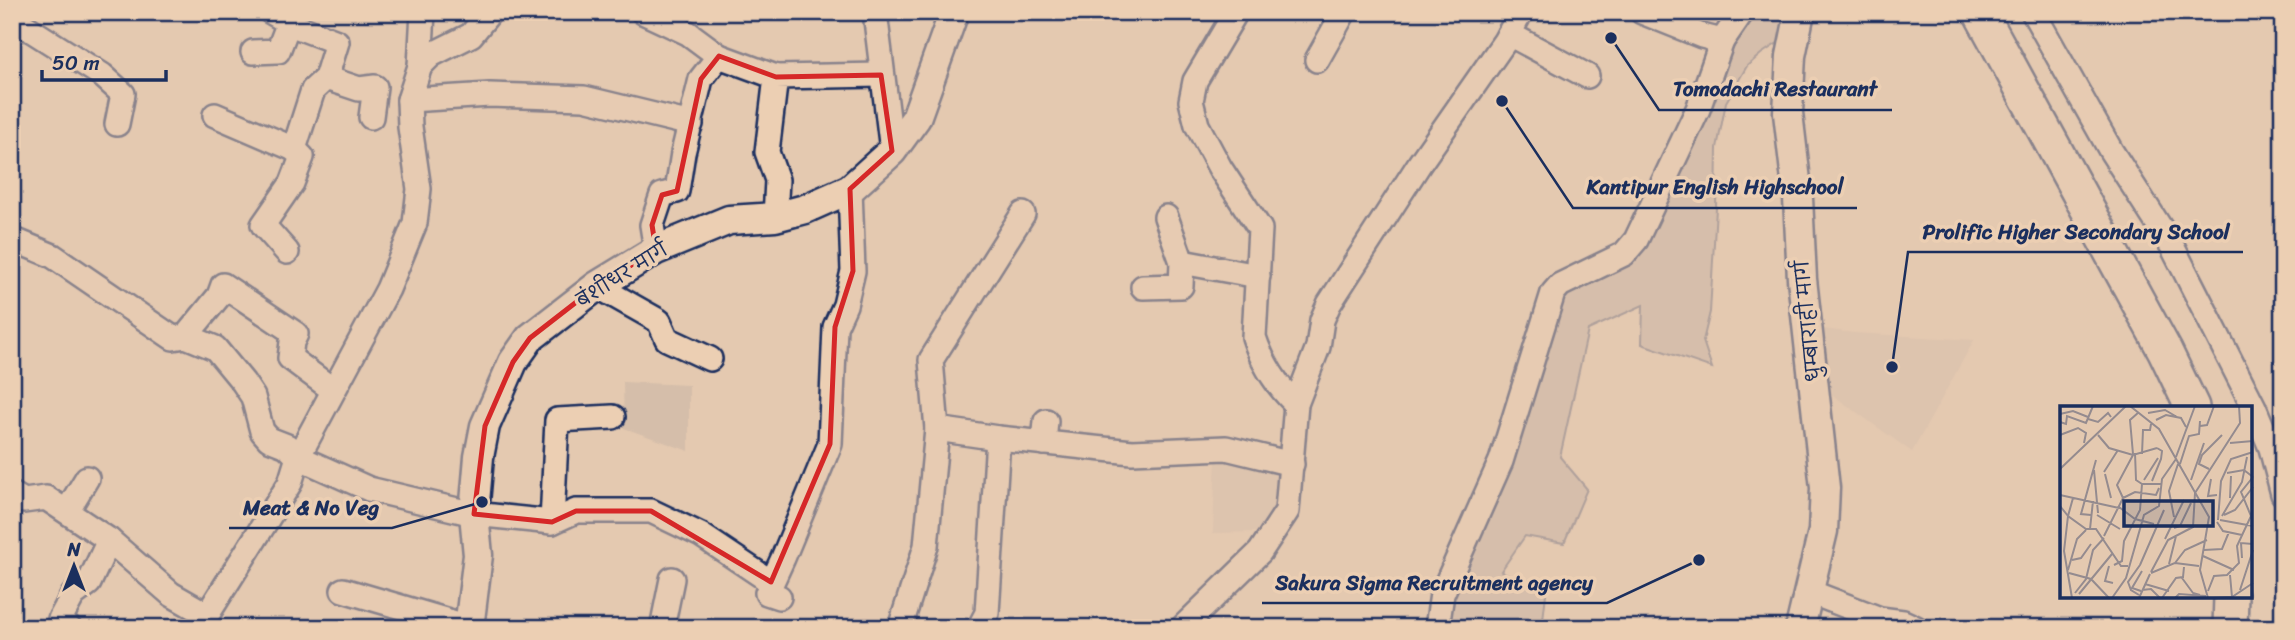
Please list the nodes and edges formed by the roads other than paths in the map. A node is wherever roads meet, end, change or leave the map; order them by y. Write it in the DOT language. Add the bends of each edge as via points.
graph roads {
  1 [pos="424,12"];
  2 [pos="490,12"];
  3 [pos="643,12"];
  4 [pos="875,12"];
  5 [pos="954,12"];
  6 [pos="1236,12"];
  7 [pos="1343,12"];
  8 [pos="1521,12"];
  9 [pos="1642,12"];
  10 [pos="1742,12"];
  11 [pos="1800,12"];
  12 [pos="1980,12"];
  13 [pos="2033,12"];
  14 [pos="285,15"];
  15 [pos="12,18"];
  16 [pos="1509,34"];
  17 [pos="1722,41"];
  18 [pos="253,52"];
  19 [pos="719,57"];
  20 [pos="1317,60"];
  21 [pos="420,66"];
  22 [pos="881,75"];
  23 [pos="776,76"];
  24 [pos="1587,76"];
  25 [pos="326,78"];
  26 [pos="410,100"];
  27 [pos="215,115"];
  28 [pos="371,117"];
  29 [pos="117,124"];
  30 [pos="691,124"];
  31 [pos="294,149"];
  32 [pos="892,151"];
  33 [pos="850,189"];
  34 [pos="1023,214"];
  35 [pos="775,217"];
  36 [pos="1167,217"];
  37 [pos="12,239"];
  38 [pos="656,250"];
  39 [pos="287,252"];
  40 [pos="1182,262"];
  41 [pos="1258,276"];
  42 [pos="597,286"];
  43 [pos="1143,288"];
  44 [pos="186,336"];
  45 [pos="710,359"];
  46 [pos="333,390"];
  47 [pos="1296,404"];
  48 [pos="2192,406"];
  49 [pos="613,417"];
  50 [pos="937,429"];
  51 [pos="998,438"];
  52 [pos="298,457"];
  53 [pos="1292,464"];
  54 [pos="87,478"];
  55 [pos="12,494"];
  56 [pos="2283,494"];
  57 [pos="67,511"];
  58 [pos="474,514"];
  59 [pos="552,522"];
  60 [pos="109,540"];
  61 [pos="672,579"];
  62 [pos="344,590"];
  63 [pos="1810,592"];
  64 [pos="2231,598"];
  65 [pos="203,621"];
  66 [pos="69,628"];
  67 [pos="469,628"];
  68 [pos="662,628"];
  69 [pos="900,628"];
  70 [pos="979,628"];
  71 [pos="1182,628"];
  72 [pos="1437,628"];
  73 [pos="1800,628"];
  74 [pos="1916,628"];
  75 [pos="2230,628"];
  1 -- 21 [label="street"];
  2 -- 21 [label="street" via="471,35 431,55"];
  3 -- 19 [label="street" via="688,33"];
  4 -- 22 [label="street"];
  5 -- 32 [label="main road, बंशीधर मार्ग" via="916,118"];
  6 -- 41 [label="street" via="1195,81 1191,101 1197,125 1220,168 1260,229"];
  7 -- 20 [label="street"];
  8 -- 16 [label="street"];
  9 -- 17 [label="street"];
  10 -- 17 [label="street"];
  11 -- 63 [label="main road, धुम्बाराही मार्ग" via="1791,56 1788,113 1825,488 1823,531"];
  12 -- 48 [label="highway"];
  13 -- 56 [label="street" via="2111,151 2172,246 2254,407"];
  14 -- 18 [label="street" via="278,51"];
  14 -- 25 [label="street" via="295,26 337,43"];
  15 -- 29 [label="street" via="102,75 123,94"];
  16 -- 24 [label="street"];
  16 -- 47 [label="street" via="1329,304"];
  17 -- 72 [label="street" via="1698,109 1636,240 1624,254 1560,285 1553,293 1501,461 1442,594"];
  19 -- 23 [label="street"];
  19 -- 30 [label="street" via="701,79"];
  21 -- 26 [label="street"];
  22 -- 23 [label="street"];
  22 -- 32 [label="street"];
  23 -- 35 [label="street" via="767,152 777,180"];
  25 -- 28 [label="street" via="359,89 375,87"];
  25 -- 31 [label="street" via="313,90"];
  26 -- 30 [label="street" via="584,98"];
  26 -- 46 [label="street" via="419,189 417,215 388,289"];
  27 -- 31 [label="street"];
  30 -- 38 [label="street" via="677,191 662,195 652,225"];
  31 -- 39 [label="street" via="302,157 292,183 263,225"];
  32 -- 33 [label="main road, बंशीधर मार्ग"];
  33 -- 35 [label="main road, बंशीधर मार्ग"];
  33 -- 59 [label="street" via="853,271 835,327 830,444 783,558 775,589 701,536 651,511 576,511"];
  34 -- 50 [label="street" via="931,360"];
  35 -- 38 [label="main road, बंशीधर मार्ग" via="729,220"];
  36 -- 40 [label="street"];
  37 -- 44 [label="street" via="53,256 173,338"];
  38 -- 42 [label="main road, बंशीधर मार्ग"];
  40 -- 41 [label="street"];
  40 -- 43 [label="street" via="1181,286"];
  41 -- 47 [label="street" via="1254,337 1277,381"];
  42 -- 45 [label="street" via="659,321 667,338"];
  42 -- 58 [label="main road, बंशीधर मार्ग" via="530,338 513,362 485,426"];
  44 -- 46 [label="street" via="223,285 296,334 290,358"];
  44 -- 52 [label="street" via="215,348 253,397 262,431"];
  46 -- 52 [label="street"];
  47 -- 53 [label="street"];
  49 -- 59 [label="street" via="557,420"];
  50 -- 51 [label="street"];
  50 -- 69 [label="street" via="926,546"];
  51 -- 53 [label="street" via="1045,432 1132,452 1226,448"];
  51 -- 70 [label="street" via="987,613"];
  52 -- 58 [label="street" via="369,489"];
  52 -- 65 [label="street" via="290,483"];
  53 -- 71 [label="street" via="1287,511 1260,552"];
  54 -- 57 [label="street"];
  55 -- 57 [label="street" via="24,501 46,498"];
  57 -- 60 [label="street"];
  58 -- 59 [label="street"];
  58 -- 67 [label="main road, बंशीधर मार्ग" via="478,555"];
  60 -- 65 [label="street"];
  60 -- 66 [label="street" via="89,583 73,595 60,619"];
  61 -- 68 [label="street"];
  62 -- 67 [label="street"];
  63 -- 73 [label="main road, धुम्बाराही मार्ग"];
  63 -- 74 [label="street"];
  64 -- 75 [label="highway"];
}
